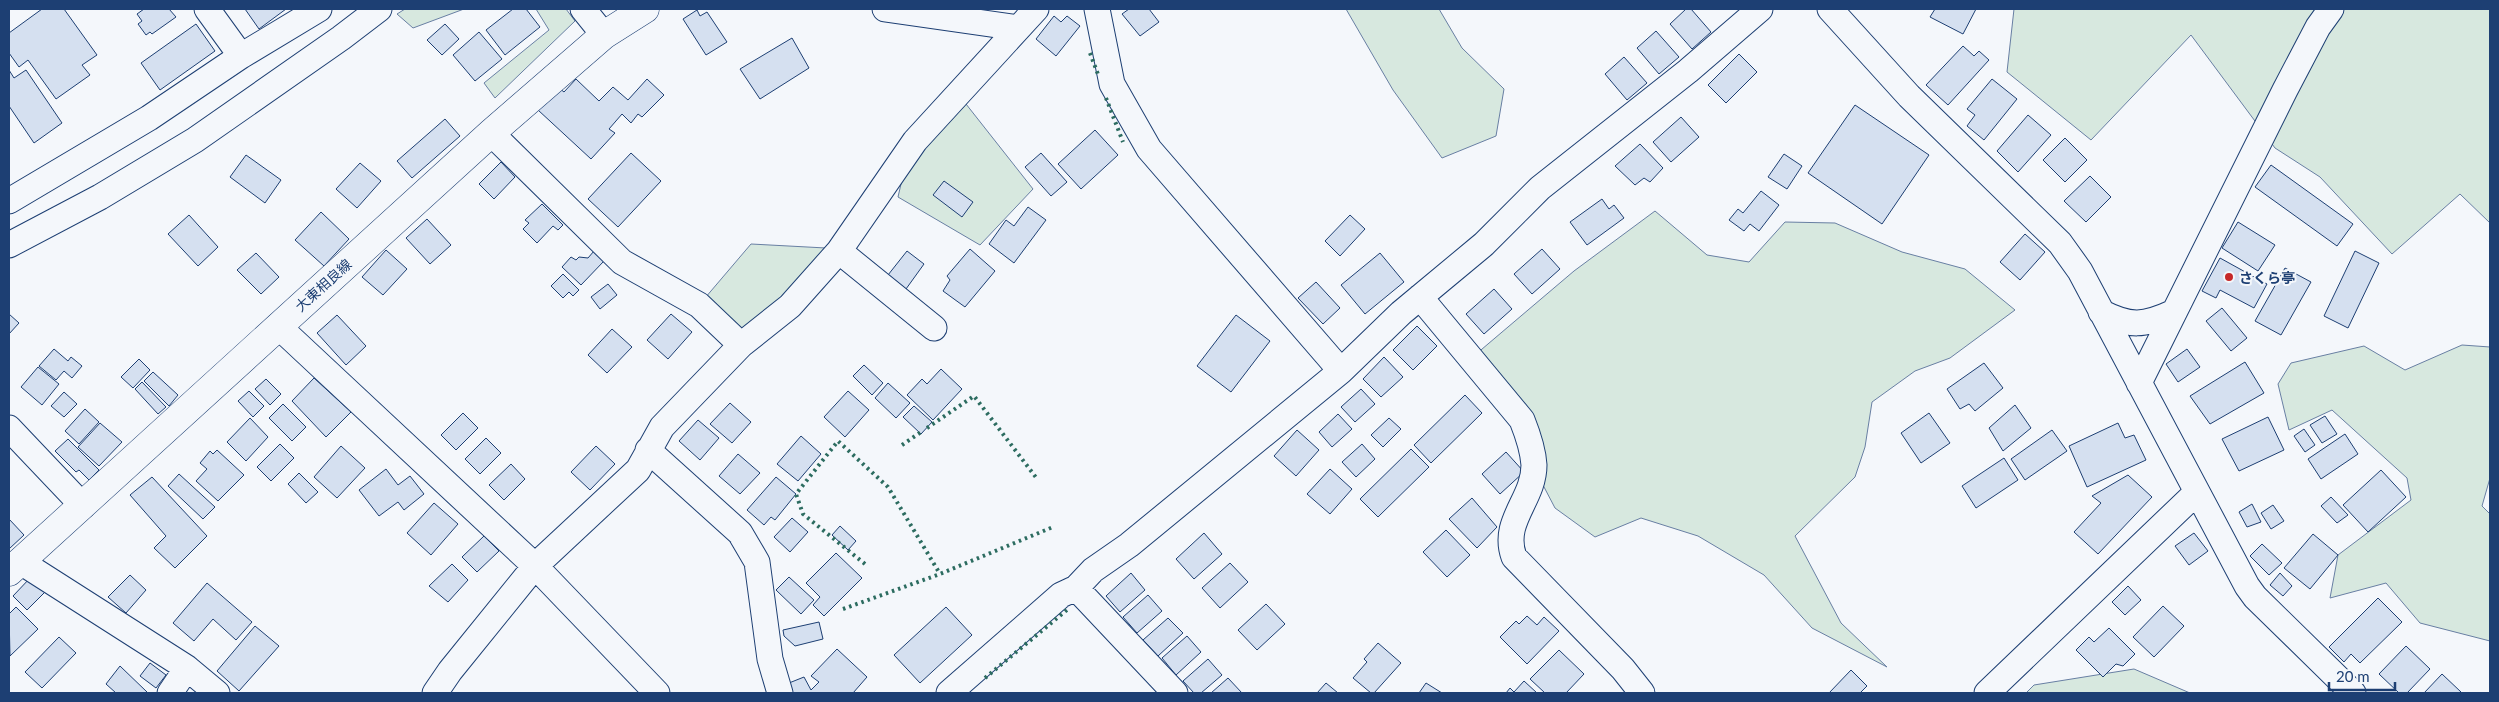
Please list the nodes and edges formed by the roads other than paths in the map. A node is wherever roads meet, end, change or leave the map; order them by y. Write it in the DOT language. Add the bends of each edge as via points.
graph roads {
  1 [pos="207,9"];
  2 [pos="319,9"];
  3 [pos="326,9"];
  4 [pos="379,9"];
  5 [pos="583,9"];
  6 [pos="645,9"];
  7 [pos="885,9"];
  8 [pos="1036,9"];
  9 [pos="1096,9"];
  10 [pos="1760,9"];
  11 [pos="1830,9"];
  12 [pos="2330,9"];
  13 [pos="1018,28"];
  14 [pos="348,32"];
  15 [pos="604,35"];
  16 [pos="241,56"];
  17 [pos="491,133"];
  18 [pos="9,201"];
  19 [pos="9,245"];
  20 [pos="839,251"];
  21 [pos="1420,297"];
  22 [pos="2101,312"];
  23 [pos="2174,312"];
  24 [pos="278,326"];
  25 [pos="934,328"];
  26 [pos="741,346"];
  27 [pos="1341,371"];
  28 [pos="2138,383"];
  29 [pos="9,428"];
  30 [pos="648,450"];
  31 [pos="2198,492"];
  32 [pos="83,506"];
  33 [pos="536,566"];
  34 [pos="15,567"];
  35 [pos="1076,588"];
  36 [pos="187,668"];
  37 [pos="170,693"];
  38 [pos="217,693"];
  39 [pos="435,693"];
  40 [pos="657,693"];
  41 [pos="780,693"];
  42 [pos="948,693"];
  43 [pos="1175,693"];
  44 [pos="1642,693"];
  45 [pos="1986,693"];
  46 [pos="2353,693"];
  1 -- 16 [label="street"];
  2 -- 16 [label="street"];
  3 -- 14 [label="street"];
  4 -- 14 [label="street"];
  5 -- 15 [label="street"];
  6 -- 15 [label="main road, 大東相良線"];
  7 -- 13 [label="street"];
  8 -- 13 [label="street"];
  9 -- 27 [label="street" via="1112,84 1149,149"];
  10 -- 21 [label="street" via="1688,71 1540,188 1484,244"];
  11 -- 22 [label="street" via="1909,96 2060,243 2080,271"];
  12 -- 23 [label="street" via="2285,90"];
  13 -- 20 [label="street" via="915,141"];
  14 -- 19 [label="street" via="195,140 100,197"];
  15 -- 17 [label="main road, 大東相良線"];
  16 -- 18 [label="street" via="148,118"];
  17 -- 24 [label="main road, 大東相良線"];
  17 -- 26 [label="street" via="622,262 700,304"];
  20 -- 25 [label="street"];
  20 -- 26 [label="street" via="790,306"];
  21 -- 27 [label="street"];
  21 -- 44 [label="street" via="1522,420 1531,444 1534,466 1531,483 1511,528 1510,544 1514,557 1623,669"];
  22 -- 23 [label="street" via="2122,323 2156,321"];
  22 -- 28 [label="street"];
  23 -- 28 [label="street"];
  24 -- 32 [label="main road, 大東相良線"];
  24 -- 33 [label="street"];
  26 -- 30 [label="street" via="662,427"];
  27 -- 35 [label="street" via="1129,545 1093,570"];
  28 -- 31 [label="street"];
  29 -- 32 [label="street"];
  30 -- 33 [label="street" via="638,470"];
  30 -- 41 [label="street" via="740,533 758,562 770,659"];
  31 -- 45 [label="street"];
  31 -- 46 [label="street" via="2255,597"];
  32 -- 34 [label="main road, 大東相良線"];
  33 -- 39 [label="street"];
  33 -- 40 [label="street"];
  34 -- 36 [label="street"];
  35 -- 42 [label="street" via="1061,595"];
  35 -- 43 [label="street"];
  36 -- 37 [label="street"];
  36 -- 38 [label="street"];
}
